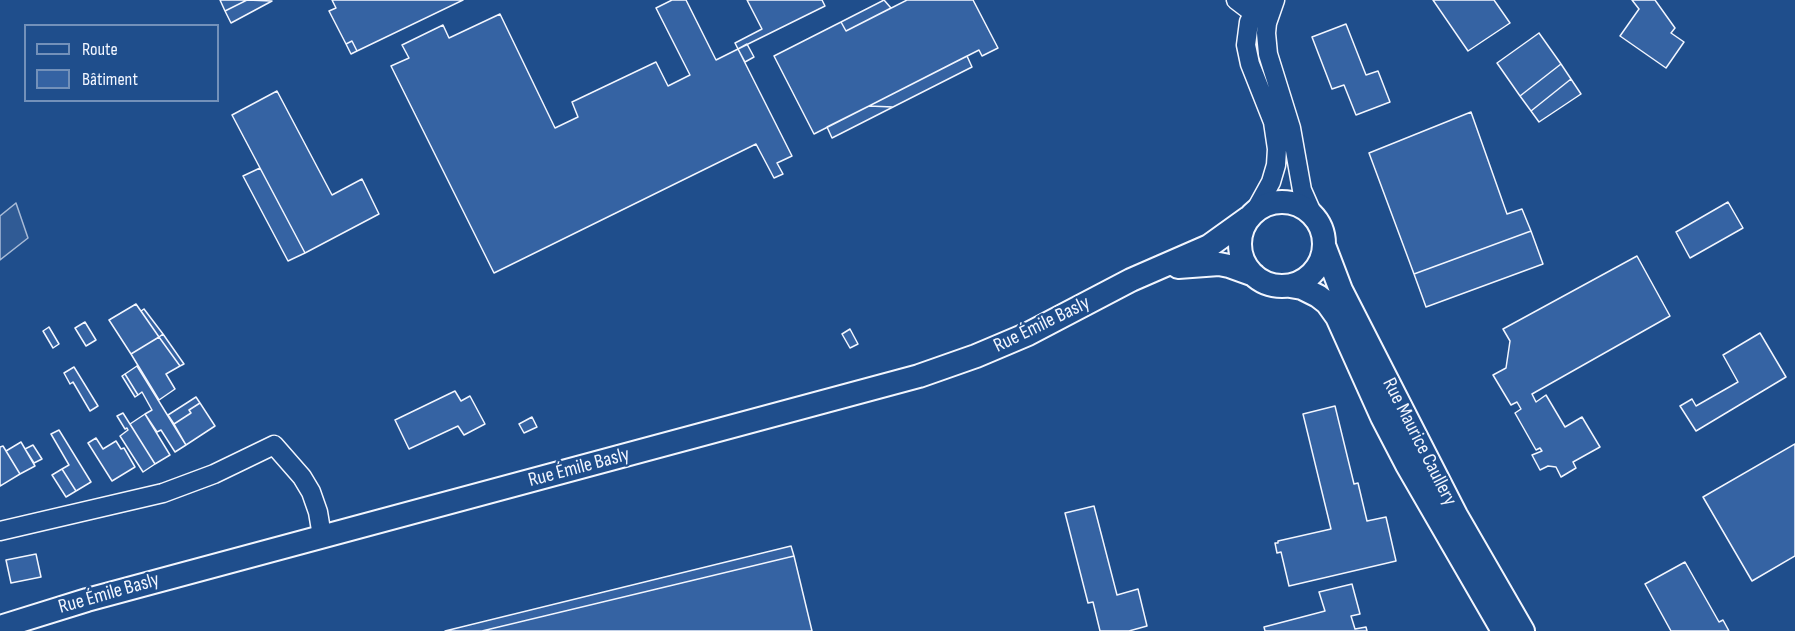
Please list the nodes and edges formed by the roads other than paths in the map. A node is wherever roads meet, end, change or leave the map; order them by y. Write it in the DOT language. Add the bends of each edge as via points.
graph roads {
  1 [pos="1236,0"];
  2 [pos="1266,7"];
  3 [pos="1252,215"];
  4 [pos="1313,215"];
  5 [pos="1324,248"];
  6 [pos="1144,274"];
  7 [pos="1254,276"];
  8 [pos="1290,286"];
  9 [pos="0,531"];
  10 [pos="322,536"];
  11 [pos="0,627"];
  12 [pos="1503,631"];
  13 [pos="1523,631"];
  1 -- 2 [label="street"];
  2 -- 3 [label="street" via="1247,35 1247,54 1273,122 1276,165"];
  2 -- 4 [label="street, Rue Maurice Caullery" via="1268,54 1291,128 1302,190"];
  3 -- 4 [label="street" via="1270,203 1281,202 1298,205"];
  3 -- 6 [label="street, Rue Émile Basly" via="1209,246"];
  3 -- 7 [label="street" via="1241,233 1240,245 1244,262"];
  4 -- 5 [label="street, Rue Maurice Caullery" via="1322,230"];
  5 -- 8 [label="street" via="1312,275"];
  5 -- 13 [label="street, Rue Maurice Caullery" via="1341,290 1456,515"];
  6 -- 7 [label="street, Rue Émile Basly" via="1210,264 1229,266"];
  6 -- 10 [label="street, Rue Émile Basly" via="1002,345 919,376"];
  7 -- 8 [label="street, Rue Maurice Caullery" via="1268,284"];
  8 -- 12 [label="street, Rue Maurice Caullery" via="1318,296 1337,317 1407,465"];
  9 -- 10 [label="street" via="163,493 274,445 311,492"];
  10 -- 11 [label="street, Rue Émile Basly"];
}
